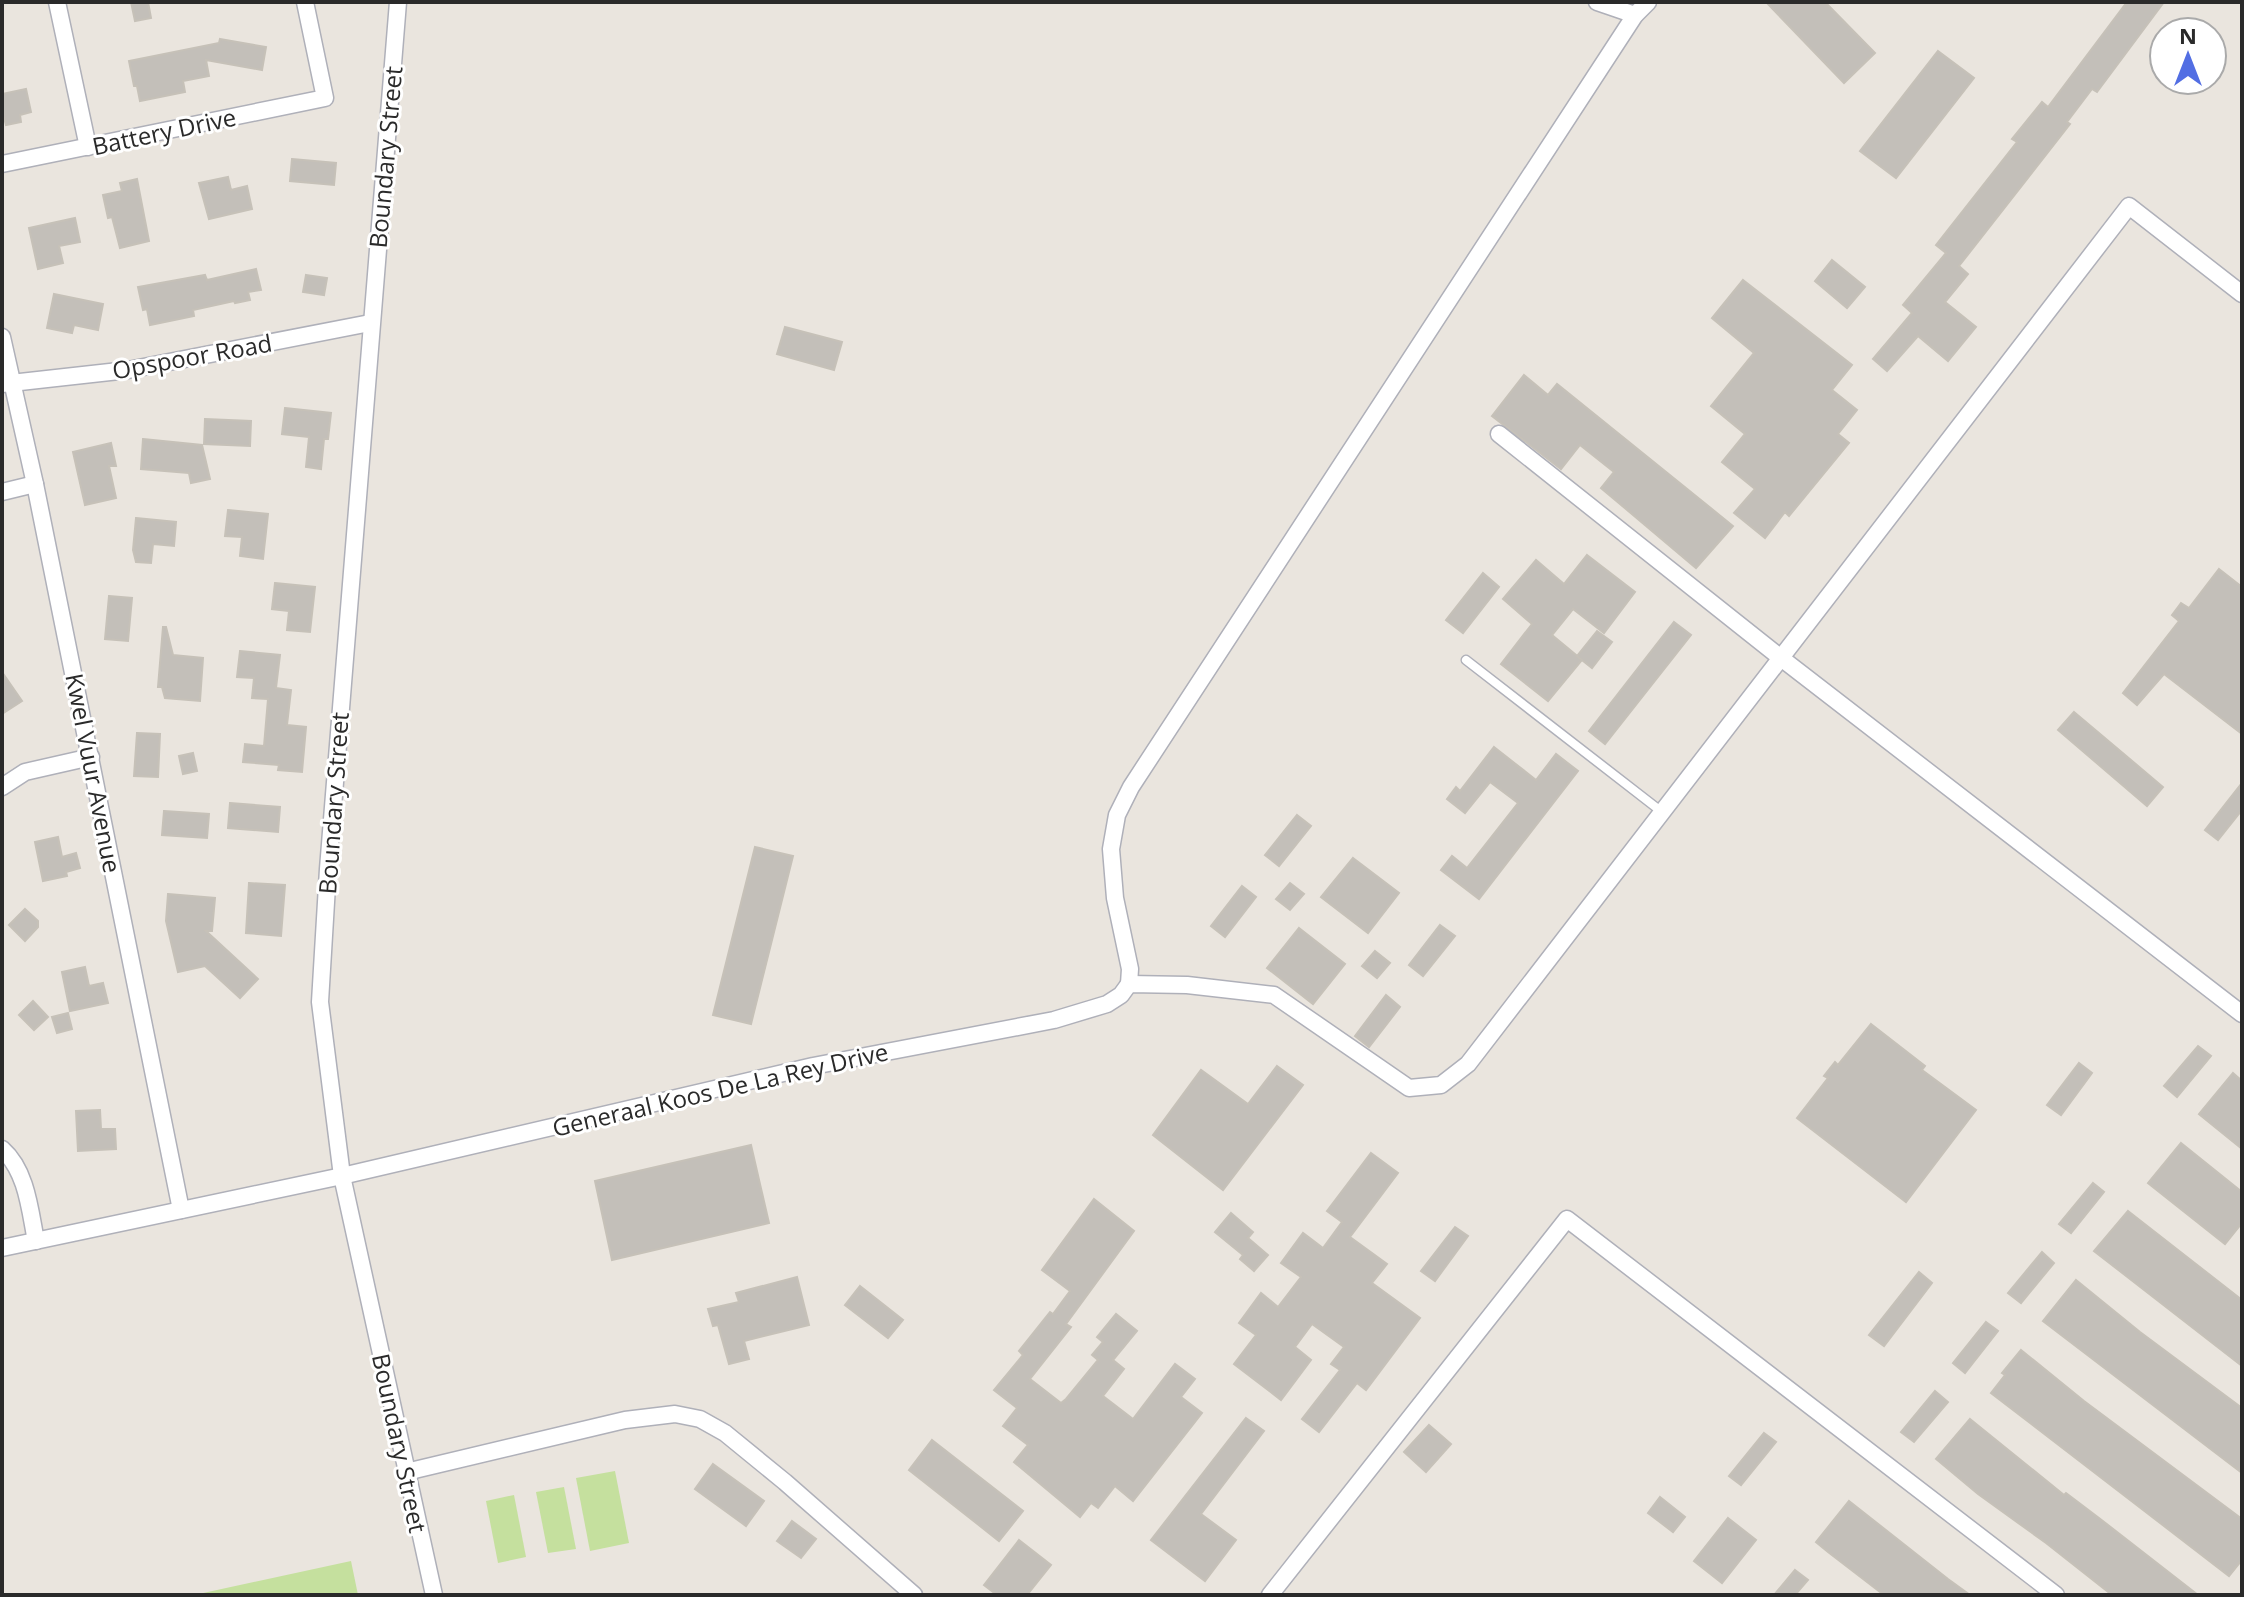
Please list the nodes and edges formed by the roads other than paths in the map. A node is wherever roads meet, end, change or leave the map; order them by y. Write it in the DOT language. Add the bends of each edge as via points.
graph roads {
  1 [pos="57,2"];
  2 [pos="305,2"];
  3 [pos="398,2"];
  4 [pos="1597,2"];
  5 [pos="1648,2"];
  6 [pos="1635,15"];
  7 [pos="88,147"];
  8 [pos="2,164"];
  9 [pos="2242,294"];
  10 [pos="370,323"];
  11 [pos="2,337"];
  12 [pos="7,383"];
  13 [pos="1499,434"];
  14 [pos="35,484"];
  15 [pos="2,492"];
  16 [pos="1781,658"];
  17 [pos="1466,660"];
  18 [pos="91,757"];
  19 [pos="2,787"];
  20 [pos="1662,812"];
  21 [pos="1129,984"];
  22 [pos="2242,1014"];
  23 [pos="2,1149"];
  24 [pos="342,1176"];
  25 [pos="181,1210"];
  26 [pos="36,1241"];
  27 [pos="2,1248"];
  28 [pos="406,1472"];
  29 [pos="434,1595"];
  30 [pos="914,1595"];
  31 [pos="1270,1595"];
  32 [pos="2056,1595"];
  1 -- 7 [label="street"];
  2 -- 7 [label="street, Battery Drive" via="325,98"];
  3 -- 10 [label="street, Boundary Street"];
  4 -- 6 [label="street"];
  5 -- 6 [label="street"];
  6 -- 21 [label="street" via="1131,787 1117,815 1111,849"];
  7 -- 8 [label="street, Battery Drive"];
  9 -- 16 [label="street" via="2129,206"];
  10 -- 12 [label="street, Opspoor Road" via="128,370"];
  10 -- 24 [label="street, Boundary Street" via="321,987"];
  11 -- 12 [label="street, Kwel Vuur Avenue"];
  12 -- 14 [label="street, Kwel Vuur Avenue"];
  13 -- 16 [label="street"];
  14 -- 15 [label="street"];
  14 -- 18 [label="street, Kwel Vuur Avenue"];
  16 -- 20 [label="street"];
  16 -- 22 [label="street"];
  17 -- 20 [label="lane"];
  18 -- 19 [label="street" via="25,772"];
  18 -- 25 [label="street, Kwel Vuur Avenue"];
  20 -- 21 [label="street" via="1468,1064 1441,1085 1409,1088 1274,995"];
  21 -- 24 [label="street, Generaal Koos De La Rey Drive" via="1107,1004 1054,1020 813,1066"];
  23 -- 26 [label="street" via="21,1177"];
  24 -- 25 [label="street, Generaal Koos De La Rey Drive"];
  24 -- 28 [label="street, Boundary Street"];
  25 -- 26 [label="street, Generaal Koos De La Rey Drive"];
  26 -- 27 [label="street, Generaal Koos De La Rey Drive"];
  28 -- 29 [label="street, Boundary Street"];
  28 -- 30 [label="street" via="625,1420 675,1414 700,1419 785,1482"];
  31 -- 32 [label="street" via="1567,1219"];
}
